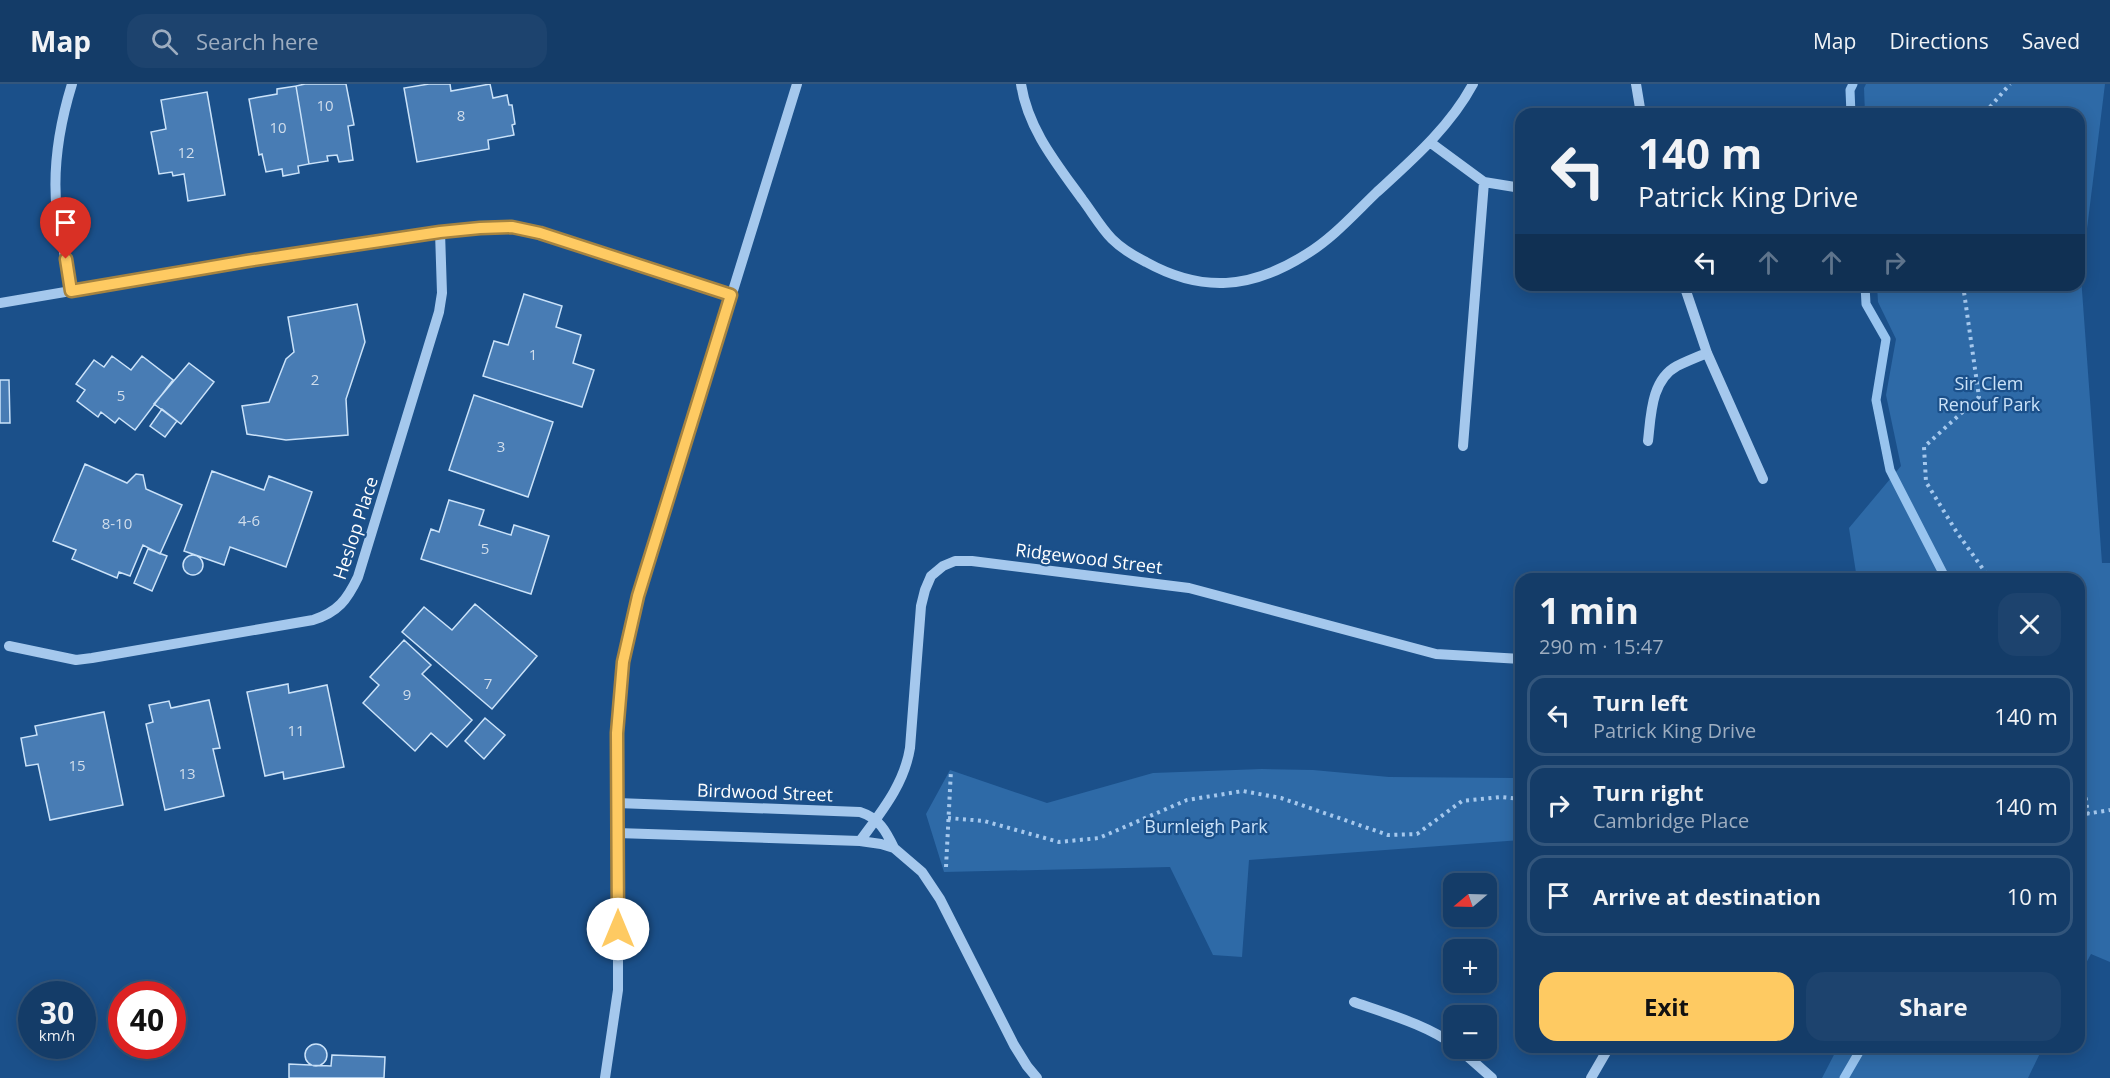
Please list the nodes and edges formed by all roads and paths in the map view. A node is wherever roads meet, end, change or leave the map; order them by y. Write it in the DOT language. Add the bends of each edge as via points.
graph roads {
  1 [pos="72,84"];
  2 [pos="1021,84"];
  3 [pos="1473,84"];
  4 [pos="1636,84"];
  5 [pos="2010,84"];
  6 [pos="796,87"];
  7 [pos="1640,108"];
  8 [pos="1990,108"];
  9 [pos="1431,142"];
  10 [pos="1484,182"];
  11 [pos="1515,187"];
  12 [pos="440,232"];
  13 [pos="71,291"];
  14 [pos="1686,291"];
  15 [pos="1964,291"];
  16 [pos="731,295"];
  17 [pos="0,303"];
  18 [pos="1707,353"];
  19 [pos="1647,441"];
  20 [pos="1463,446"];
  21 [pos="1763,479"];
  22 [pos="1986,573"];
  23 [pos="9,646"];
  24 [pos="1515,659"];
  25 [pos="951,770"];
  26 [pos="2085,794"];
  27 [pos="1515,799"];
  28 [pos="617,803"];
  29 [pos="2110,810"];
  30 [pos="2085,814"];
  31 [pos="2088,814"];
  32 [pos="948,818"];
  33 [pos="875,820"];
  34 [pos="617,833"];
  35 [pos="860,841"];
  36 [pos="894,848"];
  37 [pos="944,906"];
  38 [pos="1354,1002"];
  39 [pos="1443,1037"];
  40 [pos="1606,1053"];
  41 [pos="1470,1059"];
  42 [pos="605,1078"];
  43 [pos="1037,1078"];
  44 [pos="1492,1078"];
  45 [pos="1591,1078"];
  1 -- 13 [label="street" via="55,172"];
  2 -- 9 [label="street" via="1024,103 1044,146 1111,238 1157,268 1200,283 1231,283 1259,277 1305,255"];
  3 -- 9 [label="street"];
  4 -- 7 [label="street"];
  5 -- 8 [label="path"];
  6 -- 16 [label="street"];
  9 -- 10 [label="street"];
  10 -- 11 [label="street"];
  10 -- 20 [label="street"];
  12 -- 13 [label="street"];
  12 -- 16 [label="street" via="512,227 540,233"];
  12 -- 23 [label="street, Heslop Place" via="439,312 358,577 340,606 313,620 76,660"];
  13 -- 17 [label="street"];
  14 -- 18 [label="street"];
  15 -- 22 [label="path" via="1979,398 1924,447 1926,482"];
  16 -- 28 [label="street" via="630,623 618,708"];
  18 -- 19 [label="street" via="1675,367 1662,379 1653,400"];
  18 -- 21 [label="street"];
  24 -- 33 [label="street, Ridgewood Street" via="1436,654 1189,588 955,561 931,576 925,590 907,765 897,789"];
  25 -- 32 [label="path"];
  26 -- 31 [label="path"];
  27 -- 32 [label="path" via="1462,801 1417,834 1388,835 1281,798 1243,791 1187,800 1099,838 1059,842 984,821"];
  28 -- 33 [label="street, Birdwood Street" via="860,812"];
  28 -- 34 [label="street"];
  29 -- 31 [label="path"];
  30 -- 31 [label="path"];
  32 -- 37 [label="path"];
  33 -- 35 [label="street, Ridgewood Street"];
  33 -- 36 [label="street" via="885,829"];
  34 -- 35 [label="street"];
  34 -- 42 [label="street" via="618,990"];
  35 -- 36 [label="street"];
  36 -- 37 [label="street" via="922,872"];
  37 -- 43 [label="street" via="1014,1045"];
  38 -- 39 [label="street"];
  40 -- 45 [label="street"];
  41 -- 44 [label="street"];
}
